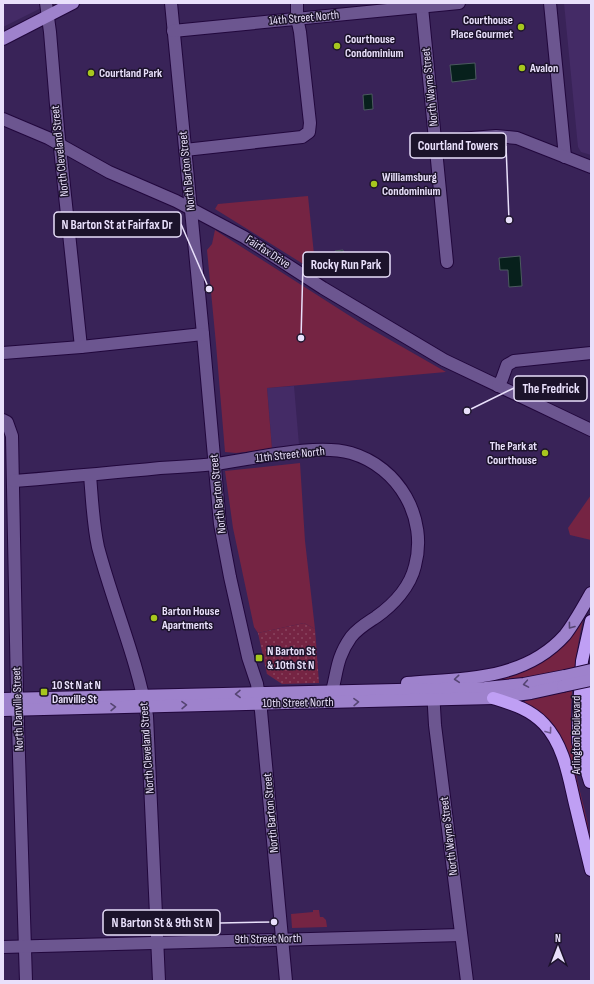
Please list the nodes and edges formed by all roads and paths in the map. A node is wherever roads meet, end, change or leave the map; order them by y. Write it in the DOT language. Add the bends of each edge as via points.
graph roads {
  1 [pos="46,3"];
  2 [pos="73,3"];
  3 [pos="171,3"];
  4 [pos="297,3"];
  5 [pos="459,3"];
  6 [pos="550,3"];
  7 [pos="422,7"];
  8 [pos="48,16"];
  9 [pos="297,18"];
  10 [pos="173,31"];
  11 [pos="3,39"];
  12 [pos="3,119"];
  13 [pos="435,141"];
  14 [pos="60,144"];
  15 [pos="185,150"];
  16 [pos="565,157"];
  17 [pos="591,167"];
  18 [pos="191,209"];
  19 [pos="446,262"];
  20 [pos="203,334"];
  21 [pos="81,347"];
  22 [pos="3,353"];
  23 [pos="591,353"];
  24 [pos="498,386"];
  25 [pos="3,420"];
  26 [pos="591,430"];
  27 [pos="214,464"];
  28 [pos="90,475"];
  29 [pos="14,481"];
  30 [pos="591,593"];
  31 [pos="591,621"];
  32 [pos="591,670"];
  33 [pos="591,680"];
  34 [pos="564,681"];
  35 [pos="591,684"];
  36 [pos="334,695"];
  37 [pos="433,695"];
  38 [pos="259,698"];
  39 [pos="493,698"];
  40 [pos="3,700"];
  41 [pos="144,701"];
  42 [pos="18,704"];
  43 [pos="3,710"];
  44 [pos="591,783"];
  45 [pos="591,870"];
  46 [pos="461,935"];
  47 [pos="282,939"];
  48 [pos="157,943"];
  49 [pos="25,946"];
  50 [pos="3,947"];
  51 [pos="26,981"];
  52 [pos="159,981"];
  53 [pos="286,981"];
  54 [pos="467,981"];
  1 -- 8 [label="street, North Cleveland Street"];
  2 -- 8 [label="main road"];
  3 -- 10 [label="street, North Barton Street"];
  4 -- 9 [label="street"];
  5 -- 7 [label="street, 14th Street North"];
  6 -- 16 [label="street"];
  7 -- 9 [label="street, 14th Street North"];
  7 -- 13 [label="street, North Wayne Street"];
  8 -- 11 [label="main road"];
  8 -- 14 [label="street, North Cleveland Street"];
  9 -- 10 [label="street, 14th Street North"];
  9 -- 15 [label="street" via="309,132 302,137"];
  10 -- 15 [label="street, North Barton Street"];
  12 -- 14 [label="street, Fairfax Drive"];
  13 -- 16 [label="street" via="496,136 517,138"];
  13 -- 19 [label="street, North Wayne Street"];
  14 -- 18 [label="street, Fairfax Drive" via="109,172"];
  14 -- 21 [label="street, North Cleveland Street"];
  15 -- 18 [label="street, North Barton Street"];
  16 -- 17 [label="street"];
  18 -- 20 [label="street, North Barton Street"];
  18 -- 24 [label="street, Fairfax Drive" via="244,237 323,288 444,360"];
  20 -- 21 [label="street"];
  20 -- 27 [label="street, North Barton Street"];
  21 -- 22 [label="street"];
  23 -- 24 [label="street" via="514,361 507,365"];
  24 -- 26 [label="street, Fairfax Drive"];
  25 -- 29 [label="street, North Danville Street" via="7,422 12,436"];
  27 -- 28 [label="street, 11th Street North"];
  27 -- 36 [label="street, 11th Street North" via="303,451 350,453 368,459 381,468 399,484 408,501 416,520 418,546 415,566 407,584 391,605 360,627 341,653 334,675"];
  27 -- 38 [label="street, North Barton Street" via="224,549"];
  28 -- 29 [label="street, 11th Street North"];
  28 -- 41 [label="street, North Cleveland Street" via="98,545"];
  29 -- 42 [label="street, North Danville Street"];
  30 -- 36 [label="main road, one-way" via="572,625 558,642 537,657 513,669 483,676 370,686"];
  31 -- 44 [label="highway" via="582,661 578,725 578,742"];
  32 -- 34 [label="main road, 10th Street North, bridge"];
  33 -- 34 [label="main road, 10th Street North, bridge"];
  34 -- 37 [label="main road, 10th Street North, one-way"];
  34 -- 39 [label="main road, 10th Street North" via="531,693"];
  35 -- 44 [label="highway, Arlington Boulevard" via="588,734"];
  36 -- 37 [label="main road, 10th Street North"];
  36 -- 38 [label="main road, 10th Street North"];
  37 -- 39 [label="main road, 10th Street North"];
  37 -- 46 [label="street, North Wayne Street"];
  38 -- 41 [label="main road, 10th Street North"];
  38 -- 47 [label="street, North Barton Street"];
  39 -- 45 [label="highway, one-way" via="531,713 544,724 556,741 565,764"];
  40 -- 42 [label="main road, 10th Street North"];
  41 -- 42 [label="main road, 10th Street North"];
  41 -- 48 [label="street, North Cleveland Street"];
  42 -- 43 [label="main road, 10th Street North"];
  42 -- 49 [label="street, North Danville Street"];
  46 -- 47 [label="street, 9th Street North"];
  46 -- 54 [label="street, North Wayne Street"];
  47 -- 48 [label="street, 9th Street North"];
  47 -- 53 [label="street, North Barton Street"];
  48 -- 49 [label="street, 9th Street North"];
  48 -- 52 [label="street, North Cleveland Street"];
  49 -- 50 [label="street, 9th Street North"];
  49 -- 51 [label="street, North Danville Street"];
}
